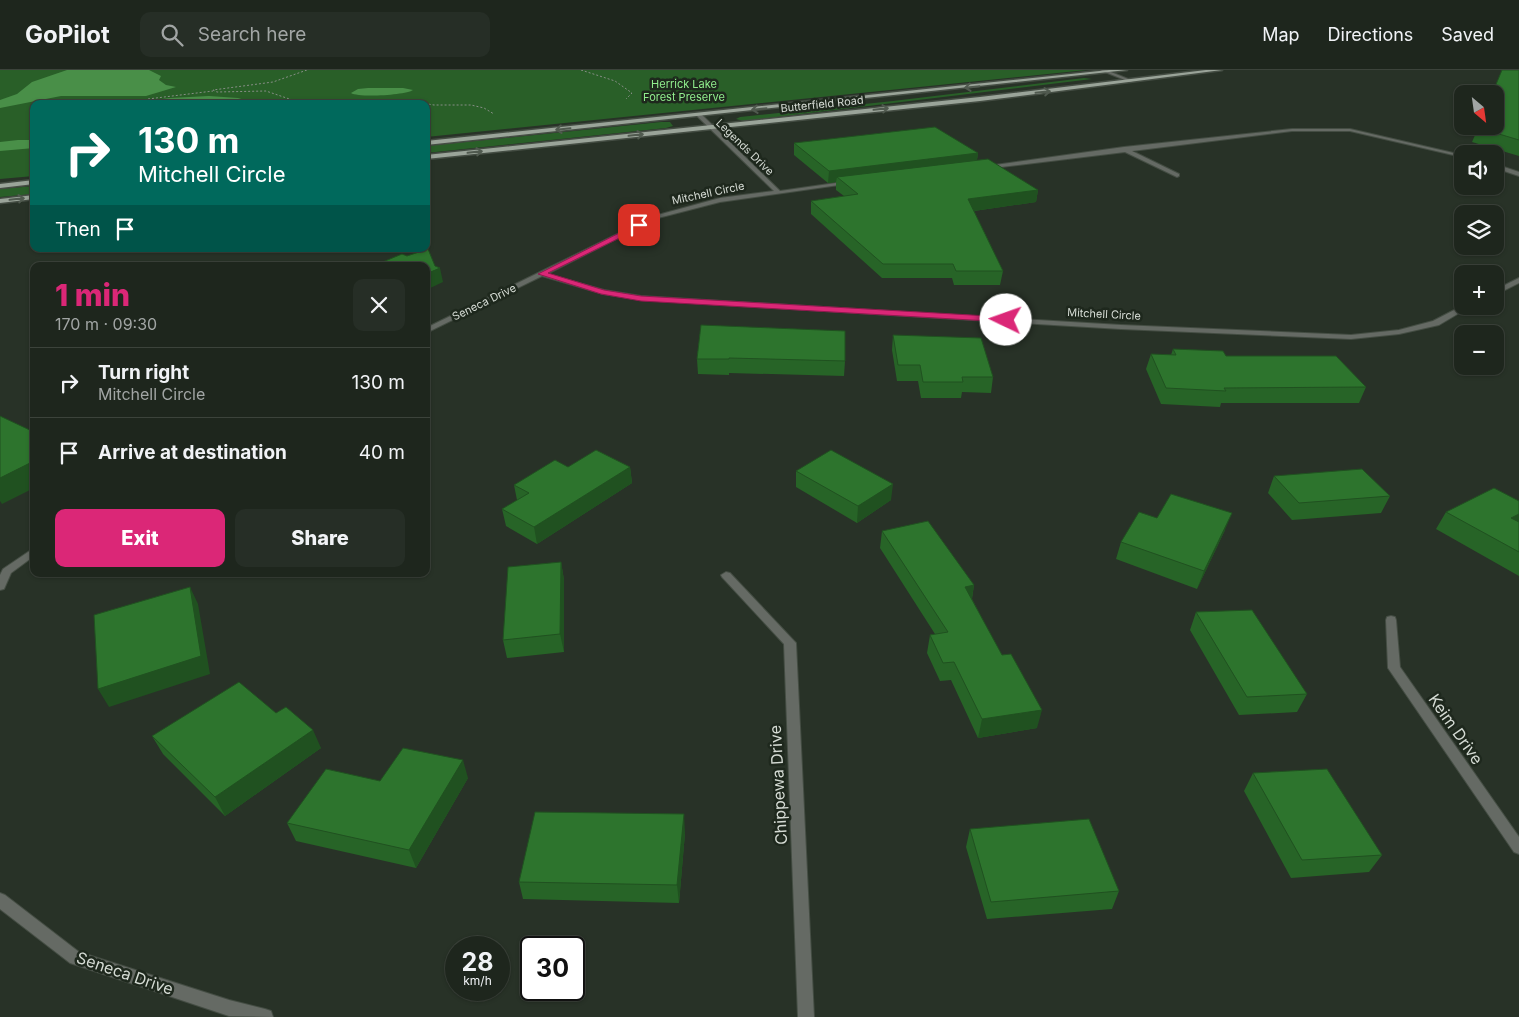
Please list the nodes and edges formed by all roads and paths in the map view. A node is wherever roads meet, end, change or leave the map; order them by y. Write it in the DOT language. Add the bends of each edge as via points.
graph roads {
  1 [pos="307,70"];
  2 [pos="581,70"];
  3 [pos="1124,70"];
  4 [pos="1219,70"];
  5 [pos="1105,71"];
  6 [pos="1131,81"];
  7 [pos="213,91"];
  8 [pos="148,100"];
  9 [pos="292,100"];
  10 [pos="624,100"];
  11 [pos="430,104"];
  12 [pos="499,115"];
  13 [pos="699,116"];
  14 [pos="711,127"];
  15 [pos="430,143"];
  16 [pos="1124,149"];
  17 [pos="1454,154"];
  18 [pos="430,157"];
  19 [pos="978,167"];
  20 [pos="1504,169"];
  21 [pos="1519,174"];
  22 [pos="1177,175"];
  23 [pos="30,182"];
  24 [pos="861,182"];
  25 [pos="0,186"];
  26 [pos="778,192"];
  27 [pos="30,198"];
  28 [pos="0,201"];
  29 [pos="542,274"];
  30 [pos="1519,280"];
  31 [pos="1504,288"];
  32 [pos="1454,313"];
  33 [pos="430,329"];
  34 [pos="30,554"];
  35 [pos="726,576"];
  36 [pos="0,587"];
  37 [pos="1391,620"];
  38 [pos="1519,848"];
  39 [pos="0,900"];
  40 [pos="265,1017"];
  41 [pos="806,1017"];
  1 -- 7 [label="path" via="272,82"];
  2 -- 10 [label="path" via="604,76 627,88 632,95"];
  3 -- 5 [label="main road, Butterfield Road"];
  4 -- 6 [label="main road, Butterfield Road"];
  5 -- 6 [label="street"];
  5 -- 13 [label="main road, Butterfield Road, one-way"];
  14 -- 6 [label="main road, Butterfield Road, one-way"];
  7 -- 8 [label="path"];
  7 -- 9 [label="path" via="266,91"];
  11 -- 12 [label="path" via="471,105"];
  13 -- 14 [label="street, Legends Drive"];
  13 -- 15 [label="main road, Butterfield Road, one-way"];
  18 -- 14 [label="main road, Butterfield Road, one-way"];
  14 -- 26 [label="street, Legends Drive"];
  16 -- 17 [label="street" via="1317,129 1350,130"];
  16 -- 19 [label="street"];
  16 -- 22 [label="street"];
  20 -- 21 [label="street"];
  23 -- 25 [label="main road"];
  24 -- 26 [label="street, Mitchell Circle"];
  26 -- 29 [label="street, Mitchell Circle" via="705,203 656,217"];
  28 -- 27 [label="main road, one-way"];
  29 -- 32 [label="street, Mitchell Circle" via="604,292 641,298 1122,327 1351,336 1399,332 1436,322"];
  29 -- 33 [label="street, Seneca Drive"];
  30 -- 31 [label="street"];
  34 -- 36 [label="street" via="7,571"];
  35 -- 41 [label="street, Chippewa Drive" via="790,643"];
  37 -- 38 [label="street, Keim Drive" via="1394,668"];
  39 -- 40 [label="street, Seneca Drive" via="75,958"];
}
